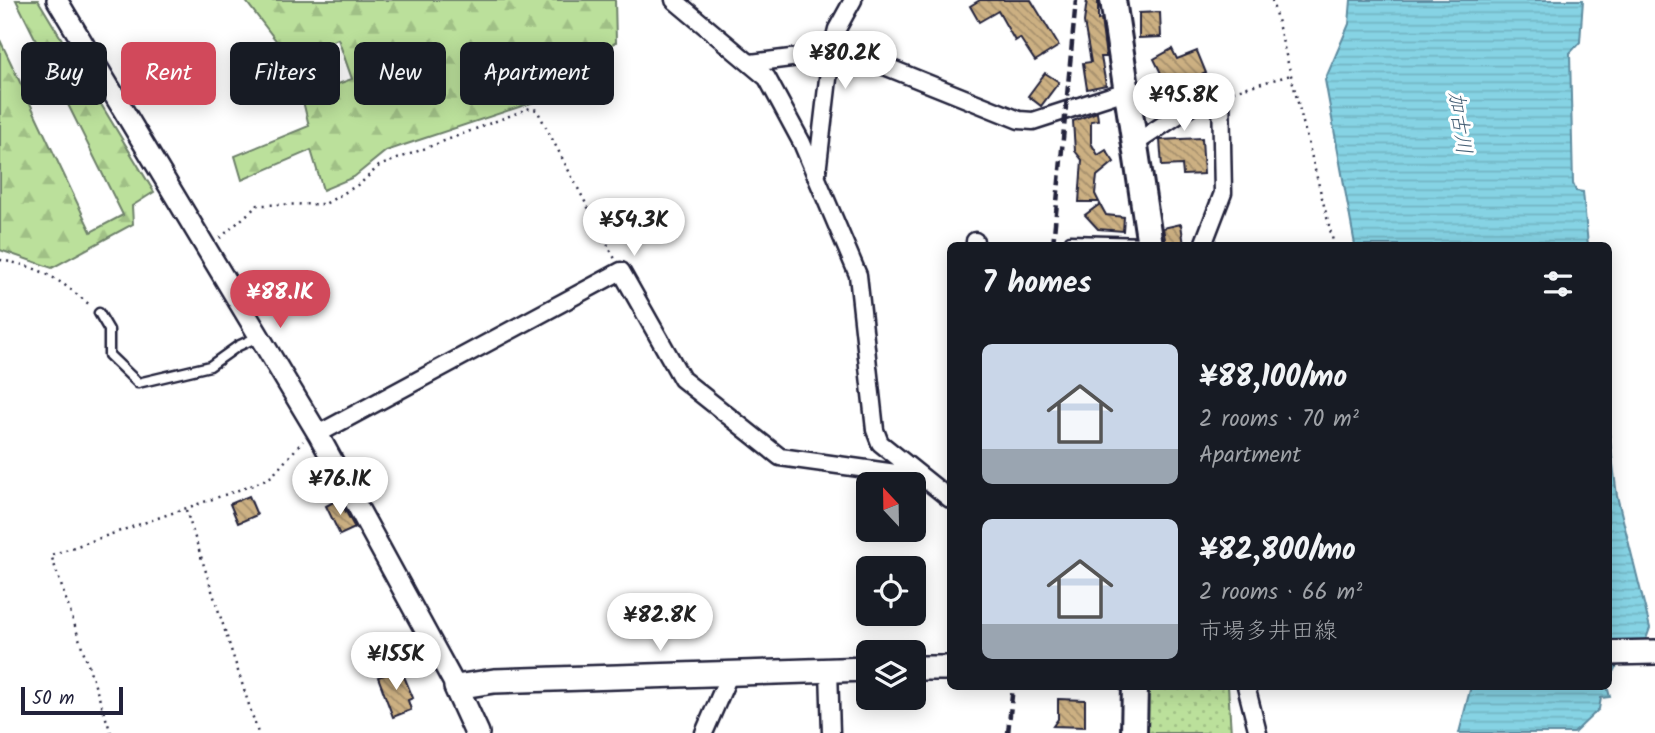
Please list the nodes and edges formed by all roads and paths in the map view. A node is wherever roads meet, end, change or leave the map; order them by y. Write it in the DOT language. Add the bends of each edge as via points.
graph roads {
  1 [pos="57,0"];
  2 [pos="674,0"];
  3 [pos="853,0"];
  4 [pos="1113,0"];
  5 [pos="1272,0"];
  6 [pos="831,53"];
  7 [pos="751,64"];
  8 [pos="1291,75"];
  9 [pos="1126,91"];
  10 [pos="1222,94"];
  11 [pos="1134,144"];
  12 [pos="817,175"];
  13 [pos="1070,240"];
  14 [pos="1123,242"];
  15 [pos="1150,242"];
  16 [pos="1204,242"];
  17 [pos="1334,242"];
  18 [pos="208,250"];
  19 [pos="0,260"];
  20 [pos="621,271"];
  21 [pos="99,313"];
  22 [pos="260,336"];
  23 [pos="317,431"];
  24 [pos="915,471"];
  25 [pos="947,497"];
  26 [pos="186,510"];
  27 [pos="1655,652"];
  28 [pos="1612,653"];
  29 [pos="926,668"];
  30 [pos="947,668"];
  31 [pos="856,669"];
  32 [pos="829,670"];
  33 [pos="730,673"];
  34 [pos="456,687"];
  35 [pos="1135,690"];
  36 [pos="1247,690"];
  37 [pos="111,733"];
  38 [pos="258,733"];
  39 [pos="477,733"];
  40 [pos="704,733"];
  41 [pos="831,733"];
  42 [pos="1134,733"];
  43 [pos="1258,733"];
  1 -- 18 [label="street"];
  2 -- 7 [label="street"];
  3 -- 6 [label="street" via="836,29"];
  4 -- 9 [label="main road"];
  5 -- 8 [label="path"];
  6 -- 7 [label="street"];
  6 -- 9 [label="street" via="862,57 1019,120 1032,121"];
  6 -- 12 [label="street"];
  7 -- 12 [label="street" via="767,78"];
  8 -- 10 [label="path"];
  8 -- 17 [label="path"];
  9 -- 11 [label="main road"];
  10 -- 11 [label="street" via="1204,97"];
  10 -- 16 [label="street" via="1223,193"];
  11 -- 15 [label="main road"];
  12 -- 24 [label="street" via="858,275 875,430 880,443"];
  13 -- 14 [label="lane"];
  18 -- 20 [label="path" via="258,205 325,204 361,183 379,166 530,108 537,110"];
  18 -- 22 [label="street"];
  19 -- 21 [label="path" via="29,264 57,276"];
  20 -- 23 [label="street"];
  20 -- 24 [label="street" via="682,379 780,457 903,474"];
  21 -- 22 [label="lane" via="109,330 109,355 138,383 210,366"];
  22 -- 23 [label="street"];
  23 -- 26 [label="path" via="272,475"];
  23 -- 34 [label="street"];
  24 -- 25 [label="street"];
  26 -- 37 [label="path" via="51,555"];
  26 -- 38 [label="path"];
  27 -- 28 [label="main road"];
  29 -- 30 [label="main road"];
  31 -- 32 [label="main road"];
  32 -- 33 [label="main road"];
  32 -- 41 [label="street"];
  33 -- 34 [label="main road" via="494,681"];
  33 -- 40 [label="street"];
  34 -- 39 [label="main road"];
  35 -- 42 [label="main road"];
  36 -- 43 [label="street"];
}
